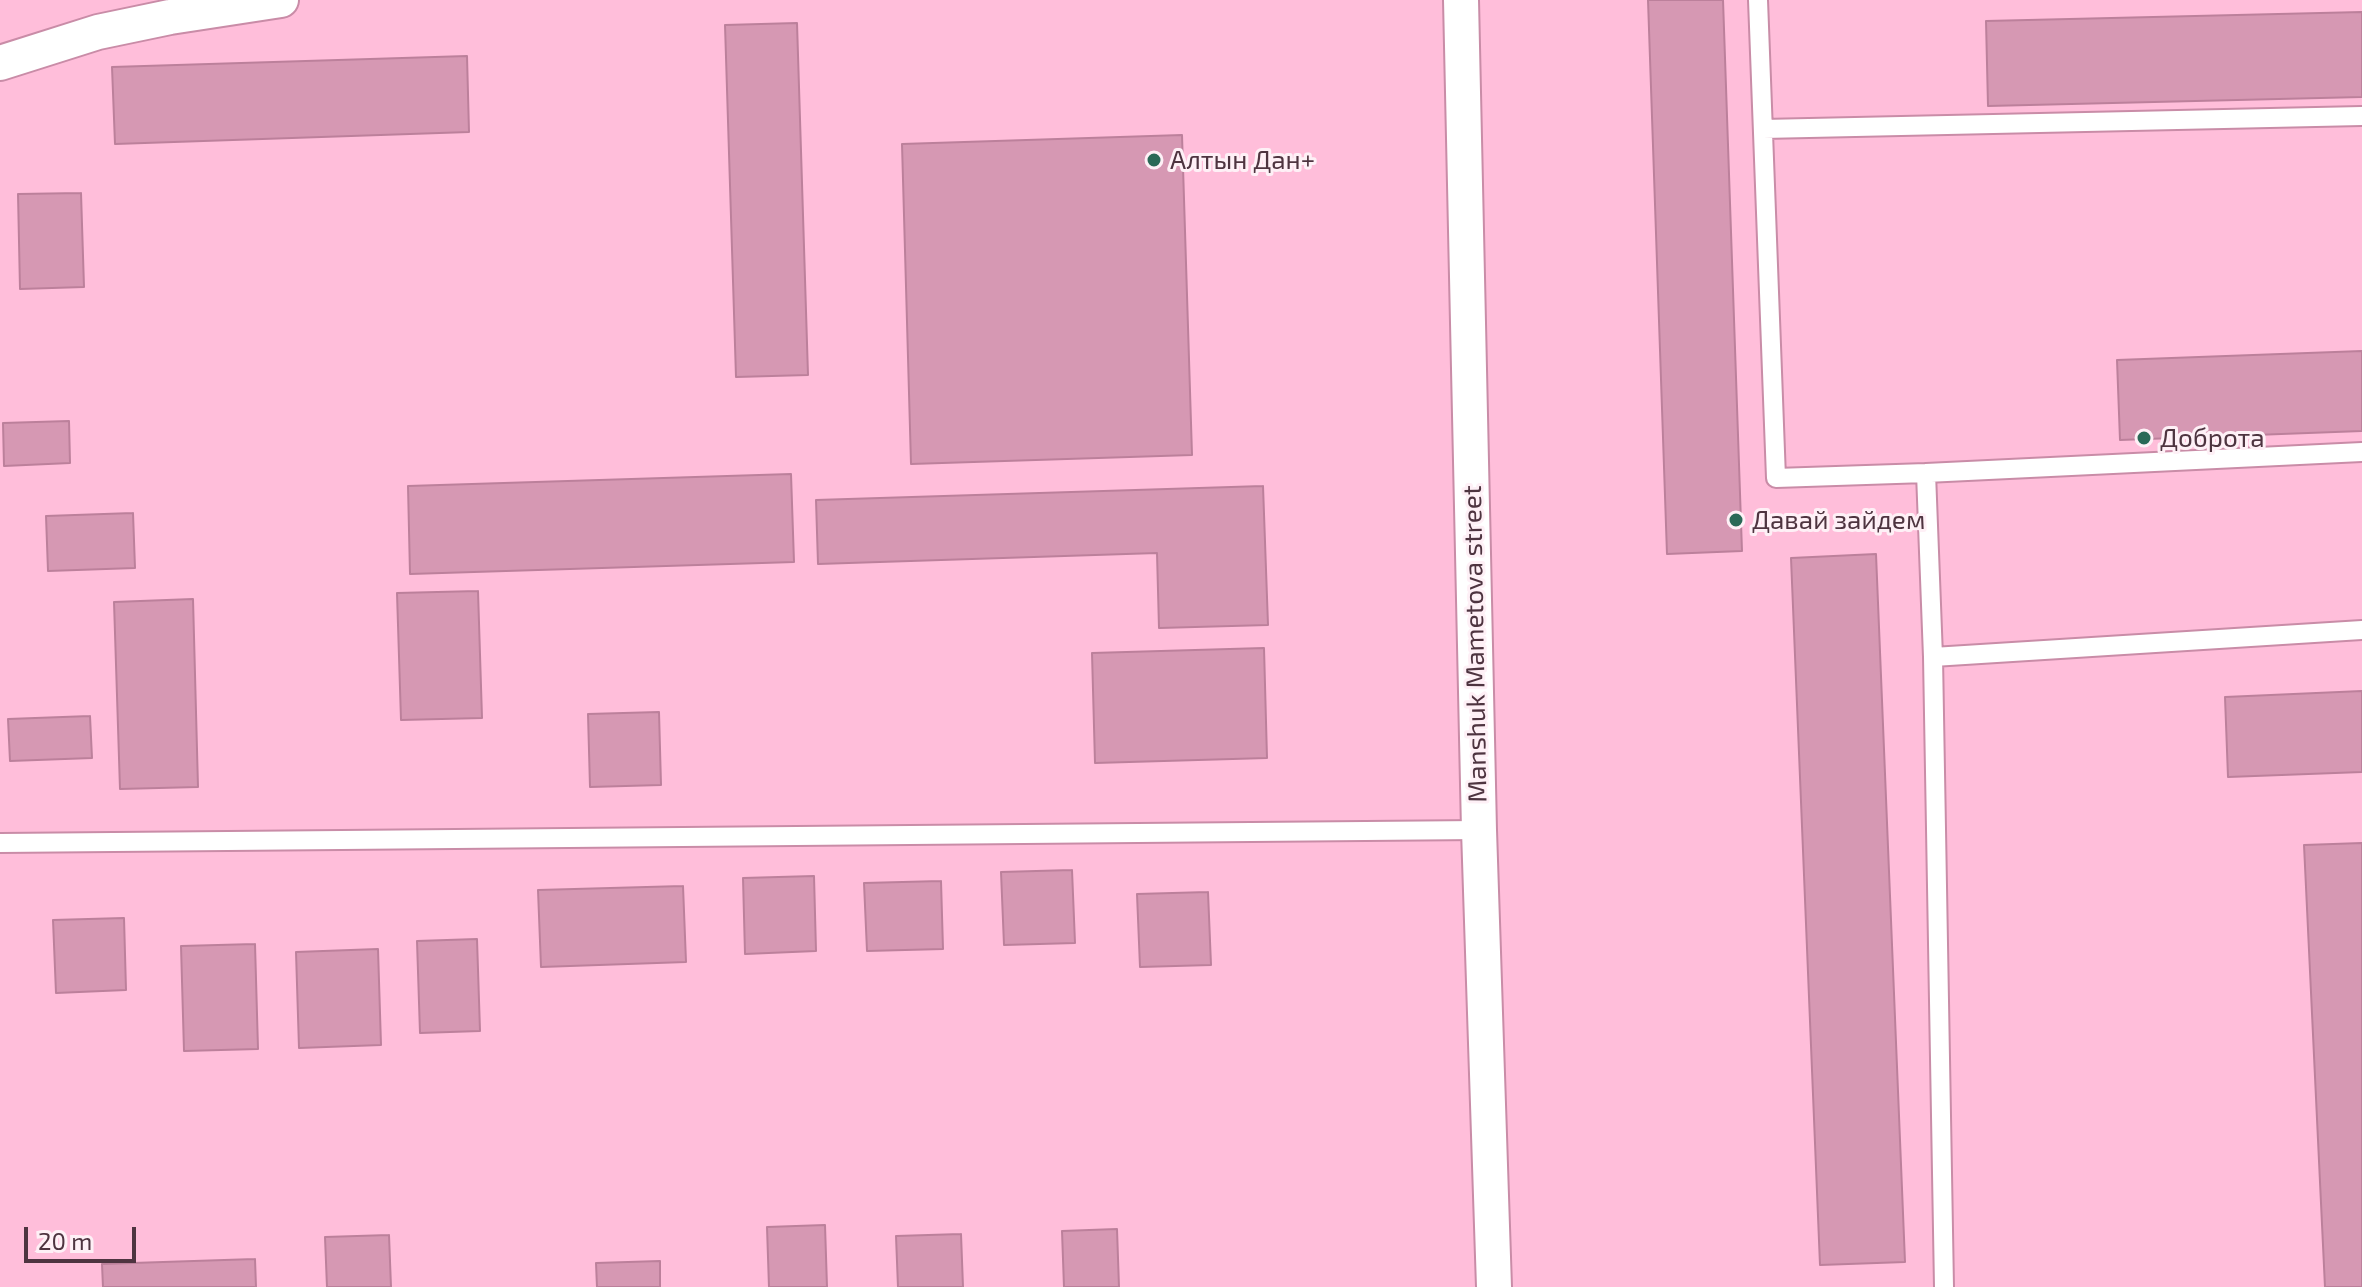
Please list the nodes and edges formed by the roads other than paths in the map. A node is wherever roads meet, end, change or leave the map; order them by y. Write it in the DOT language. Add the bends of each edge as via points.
graph roads {
  1 [pos="281,0"];
  2 [pos="1461,0"];
  3 [pos="1758,0"];
  4 [pos="0,63"];
  5 [pos="2362,116"];
  6 [pos="1763,129"];
  7 [pos="2362,452"];
  8 [pos="1926,473"];
  9 [pos="2362,630"];
  10 [pos="1933,657"];
  11 [pos="1479,830"];
  12 [pos="0,843"];
  13 [pos="1494,1287"];
  14 [pos="1944,1287"];
  1 -- 4 [label="street" via="98,32"];
  2 -- 11 [label="street, Manshuk Mametova street"];
  3 -- 6 [label="lane"];
  5 -- 6 [label="lane"];
  6 -- 8 [label="lane" via="1776,478"];
  7 -- 8 [label="lane"];
  8 -- 10 [label="lane"];
  9 -- 10 [label="lane"];
  10 -- 14 [label="lane"];
  11 -- 12 [label="lane"];
  11 -- 13 [label="street, Manshuk Mametova street"];
}
